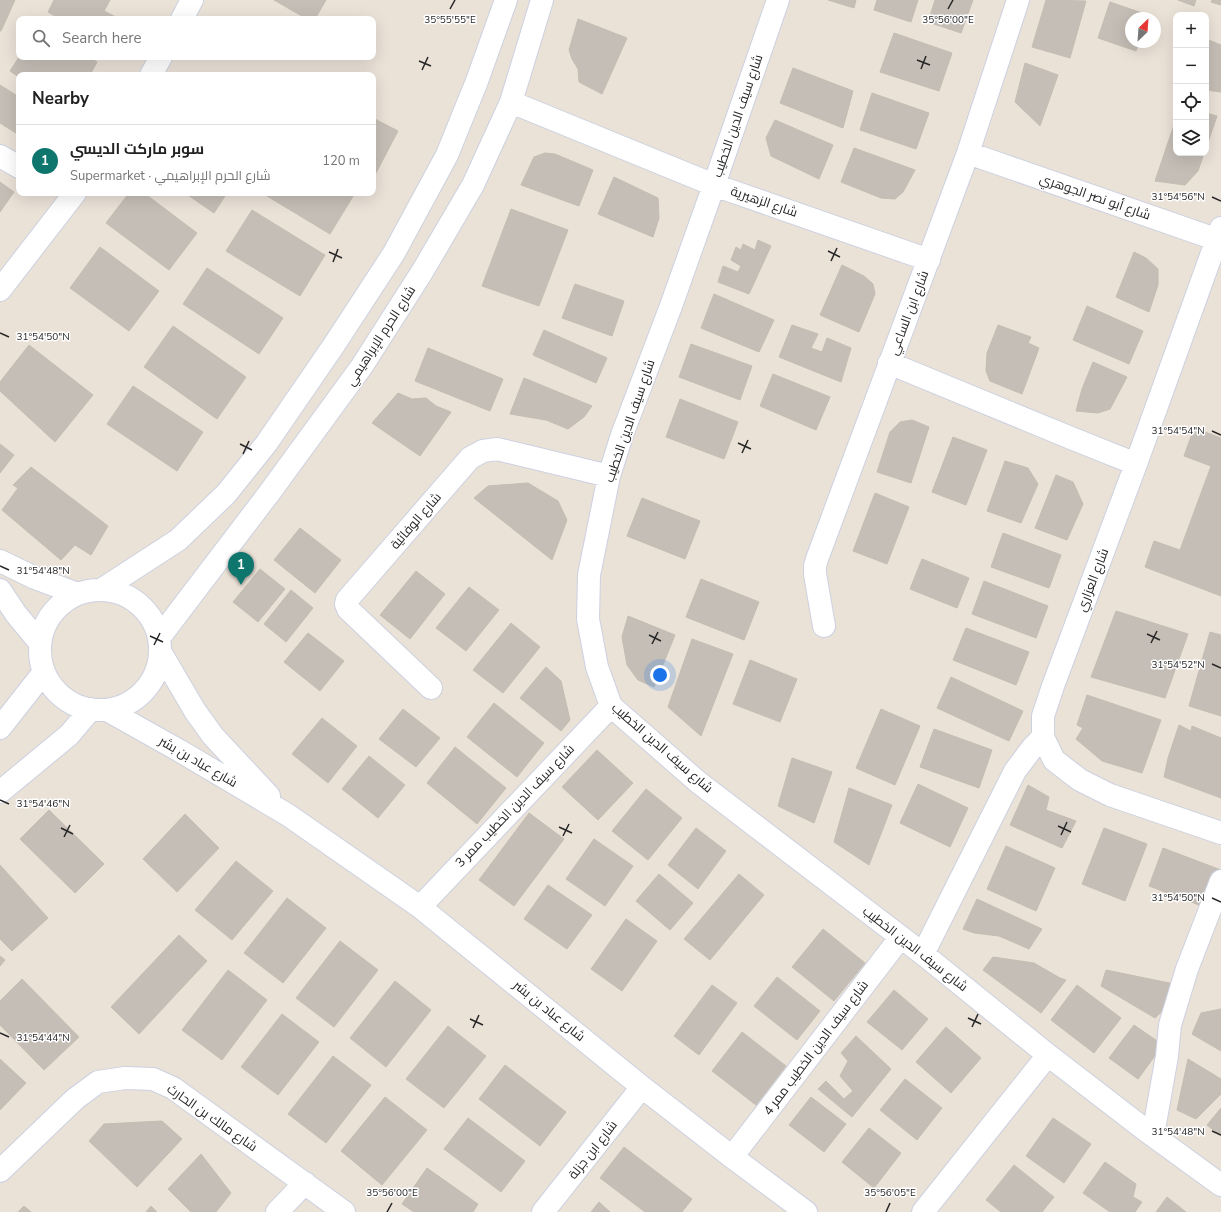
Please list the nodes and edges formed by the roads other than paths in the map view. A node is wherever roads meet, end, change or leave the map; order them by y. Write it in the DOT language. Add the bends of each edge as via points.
graph roads {
  1 [pos="192,0"];
  2 [pos="506,0"];
  3 [pos="542,0"];
  4 [pos="778,0"];
  5 [pos="1018,0"];
  6 [pos="184,16"];
  7 [pos="160,60"];
  8 [pos="153,72"];
  9 [pos="512,102"];
  10 [pos="968,153"];
  11 [pos="0,156"];
  12 [pos="16,165"];
  13 [pos="714,185"];
  14 [pos="68,196"];
  15 [pos="1220,236"];
  16 [pos="929,260"];
  17 [pos="0,290"];
  18 [pos="889,363"];
  19 [pos="1136,464"];
  20 [pos="609,476"];
  21 [pos="0,561"];
  22 [pos="0,590"];
  23 [pos="101,590"];
  24 [pos="75,593"];
  25 [pos="824,626"];
  26 [pos="40,644"];
  27 [pos="160,646"];
  28 [pos="44,672"];
  29 [pos="431,688"];
  30 [pos="611,706"];
  31 [pos="99,710"];
  32 [pos="0,728"];
  33 [pos="1044,737"];
  34 [pos="0,792"];
  35 [pos="288,815"];
  36 [pos="1221,834"];
  37 [pos="1221,881"];
  38 [pos="420,907"];
  39 [pos="900,938"];
  40 [pos="923,954"];
  41 [pos="1048,1055"];
  42 [pos="642,1087"];
  43 [pos="1153,1136"];
  44 [pos="732,1158"];
  45 [pos="0,1171"];
  46 [pos="305,1183"];
  47 [pos="1221,1185"];
  48 [pos="277,1212"];
  49 [pos="344,1212"];
  50 [pos="543,1212"];
  51 [pos="806,1212"];
  52 [pos="923,1212"];
  1 -- 6 [label="street"];
  2 -- 23 [label="street" via="478,81 447,155 394,253 334,345 266,444 226,494 178,540"];
  3 -- 9 [label="street, شارع الحرم الإبراهيمي"];
  4 -- 13 [label="street, شارع سيف الدين الخطيب"];
  5 -- 10 [label="street, شارع ابن الساعي"];
  7 -- 8 [label="street"];
  9 -- 13 [label="street, شارع الزهيرية"];
  9 -- 27 [label="street, شارع الحرم الإبراهيمي" via="473,185 422,272 362,366"];
  10 -- 15 [label="street, شارع أبو نصر الجوهري"];
  10 -- 16 [label="street, شارع ابن الساعي"];
  11 -- 12 [label="street"];
  13 -- 16 [label="street, شارع الزهيرية"];
  13 -- 20 [label="street, شارع سيف الدين الخطيب"];
  14 -- 17 [label="street"];
  15 -- 19 [label="street, شارع العزاري"];
  16 -- 18 [label="street, شارع ابن الساعي"];
  18 -- 19 [label="street"];
  18 -- 25 [label="street, شارع ابن الساعي" via="815,566"];
  19 -- 33 [label="street, شارع العزاري" via="1043,716"];
  20 -- 29 [label="street, شارع الوفائية" via="497,449 484,451 470,458 348,600 348,609"];
  20 -- 30 [label="street, شارع سيف الدين الخطيب" via="589,575 588,619 597,667"];
  21 -- 24 [label="street"];
  22 -- 26 [label="street"];
  23 -- 24 [label="street"];
  23 -- 27 [label="street" via="121,593 139,604 152,619"];
  24 -- 26 [label="street" via="50,616 43,629"];
  26 -- 28 [label="street"];
  27 -- 31 [label="street" via="157,670 150,685 138,697 123,706"];
  27 -- 35 [label="street, شارع عباد بن بشر" via="195,711 213,736"];
  28 -- 31 [label="street" via="62,697"];
  28 -- 32 [label="street"];
  30 -- 38 [label="street, شارع سيف الدين الخطيب ممر 3"];
  30 -- 39 [label="street, شارع سيف الدين الخطيب" via="698,782"];
  31 -- 34 [label="street"];
  31 -- 35 [label="street, شارع عباد بن بشر" via="180,751"];
  33 -- 36 [label="street, شارع العزاري" via="1054,760 1080,780 1110,795"];
  33 -- 40 [label="street" via="1014,772"];
  35 -- 38 [label="street, شارع عباد بن بشر"];
  37 -- 43 [label="street" via="1187,969 1170,1025"];
  38 -- 42 [label="street, شارع عباد بن بشر"];
  39 -- 40 [label="street, شارع سيف الدين الخطيب"];
  39 -- 44 [label="street, شارع سيف الدين الخطيب ممر 4"];
  40 -- 41 [label="street, شارع سيف الدين الخطيب"];
  41 -- 43 [label="street, شارع سيف الدين الخطيب"];
  41 -- 52 [label="street"];
  42 -- 44 [label="street, شارع عباد بن بشر"];
  42 -- 50 [label="street, شارع ابن جزلة"];
  43 -- 47 [label="street, شارع سيف الدين الخطيب"];
  44 -- 51 [label="street, شارع عباد بن بشر"];
  45 -- 46 [label="street, شارع مالك بن الحارث" via="75,1100 98,1082 125,1078 153,1079 173,1088"];
  46 -- 48 [label="street"];
  46 -- 49 [label="street, شارع مالك بن الحارث"];
}
